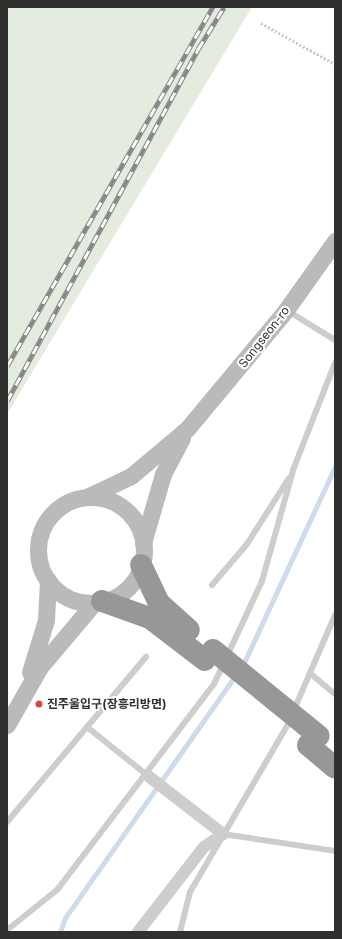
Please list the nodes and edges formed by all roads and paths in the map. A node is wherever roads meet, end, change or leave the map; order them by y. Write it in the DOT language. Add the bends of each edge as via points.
graph roads {
  1 [pos="261,23"];
  2 [pos="335,64"];
  3 [pos="335,241"];
  4 [pos="286,310"];
  5 [pos="335,340"];
  6 [pos="335,363"];
  7 [pos="187,429"];
  8 [pos="294,467"];
  9 [pos="87,497"];
  10 [pos="143,542"];
  11 [pos="141,565"];
  12 [pos="48,580"];
  13 [pos="212,585"];
  14 [pos="98,602"];
  15 [pos="335,615"];
  16 [pos="209,655"];
  17 [pos="146,657"];
  18 [pos="311,674"];
  19 [pos="335,694"];
  20 [pos="10,718"];
  21 [pos="87,727"];
  22 [pos="321,743"];
  23 [pos="335,768"];
  24 [pos="147,775"];
  25 [pos="7,822"];
  26 [pos="223,834"];
  27 [pos="335,851"];
  28 [pos="7,930"];
  29 [pos="138,932"];
  30 [pos="180,932"];
  1 -- 2 [label="path"];
  3 -- 4 [label="street, Songseon-ro"];
  4 -- 5 [label="lane"];
  4 -- 7 [label="street, Songseon-ro"];
  6 -- 8 [label="lane"];
  7 -- 9 [label="street" via="131,476"];
  7 -- 10 [label="street" via="163,474"];
  8 -- 13 [label="lane" via="247,544"];
  8 -- 24 [label="lane" via="262,581 214,684"];
  9 -- 10 [label="street" via="109,500 124,509 138,526"];
  9 -- 12 [label="street" via="61,507 45,525 39,552"];
  10 -- 11 [label="street"];
  11 -- 14 [label="street" via="126,589"];
  11 -- 16 [label="highway" via="160,603"];
  12 -- 14 [label="street" via="68,597"];
  12 -- 20 [label="street" via="41,640"];
  14 -- 16 [label="highway" via="150,618"];
  14 -- 20 [label="street" via="53,649"];
  15 -- 18 [label="lane"];
  16 -- 22 [label="highway, bridge"];
  17 -- 21 [label="lane"];
  18 -- 19 [label="lane"];
  18 -- 26 [label="lane" via="287,726"];
  21 -- 24 [label="lane"];
  21 -- 25 [label="lane"];
  22 -- 23 [label="highway"];
  24 -- 26 [label="street"];
  24 -- 28 [label="lane" via="57,890"];
  26 -- 27 [label="lane"];
  26 -- 29 [label="street" via="204,847"];
  26 -- 30 [label="lane" via="190,892"];
}
